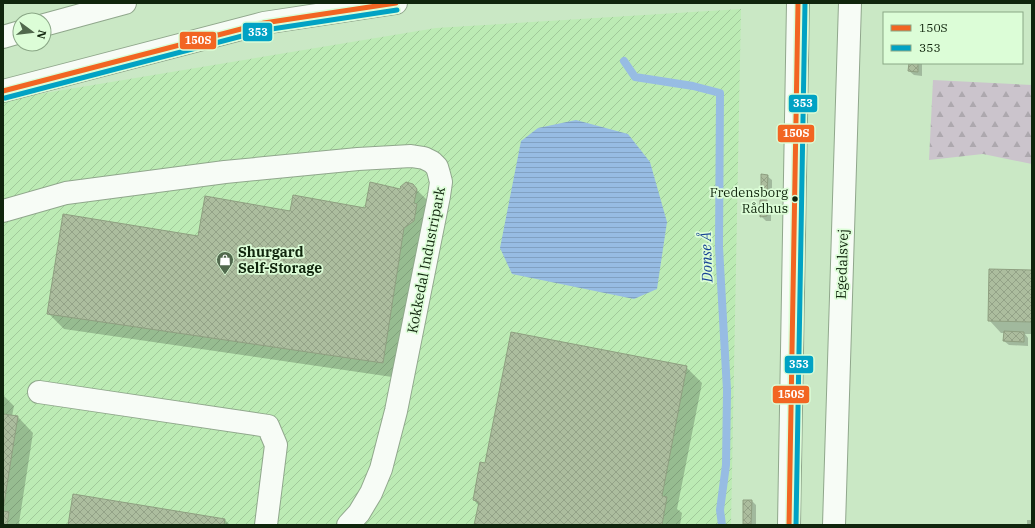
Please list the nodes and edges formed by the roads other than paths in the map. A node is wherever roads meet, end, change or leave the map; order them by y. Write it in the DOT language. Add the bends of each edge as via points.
graph roads {
  1 [pos="125,3"];
  2 [pos="396,3"];
  3 [pos="798,3"];
  4 [pos="850,3"];
  5 [pos="52,23"];
  6 [pos="3,91"];
  7 [pos="3,211"];
  8 [pos="39,392"];
  9 [pos="266,525"];
  10 [pos="348,525"];
  11 [pos="789,525"];
  12 [pos="834,525"];
  1 -- 5 [label="street"];
  2 -- 6 [label="street" via="264,22"];
  3 -- 11 [label="street"];
  4 -- 12 [label="street, Egedalsvej"];
  7 -- 10 [label="street, Kokkedal Industripark" via="66,193 225,172 411,156 424,158 437,166 441,182 439,196 396,410 381,469 371,493"];
  8 -- 9 [label="street" via="268,426 276,445"];
}
